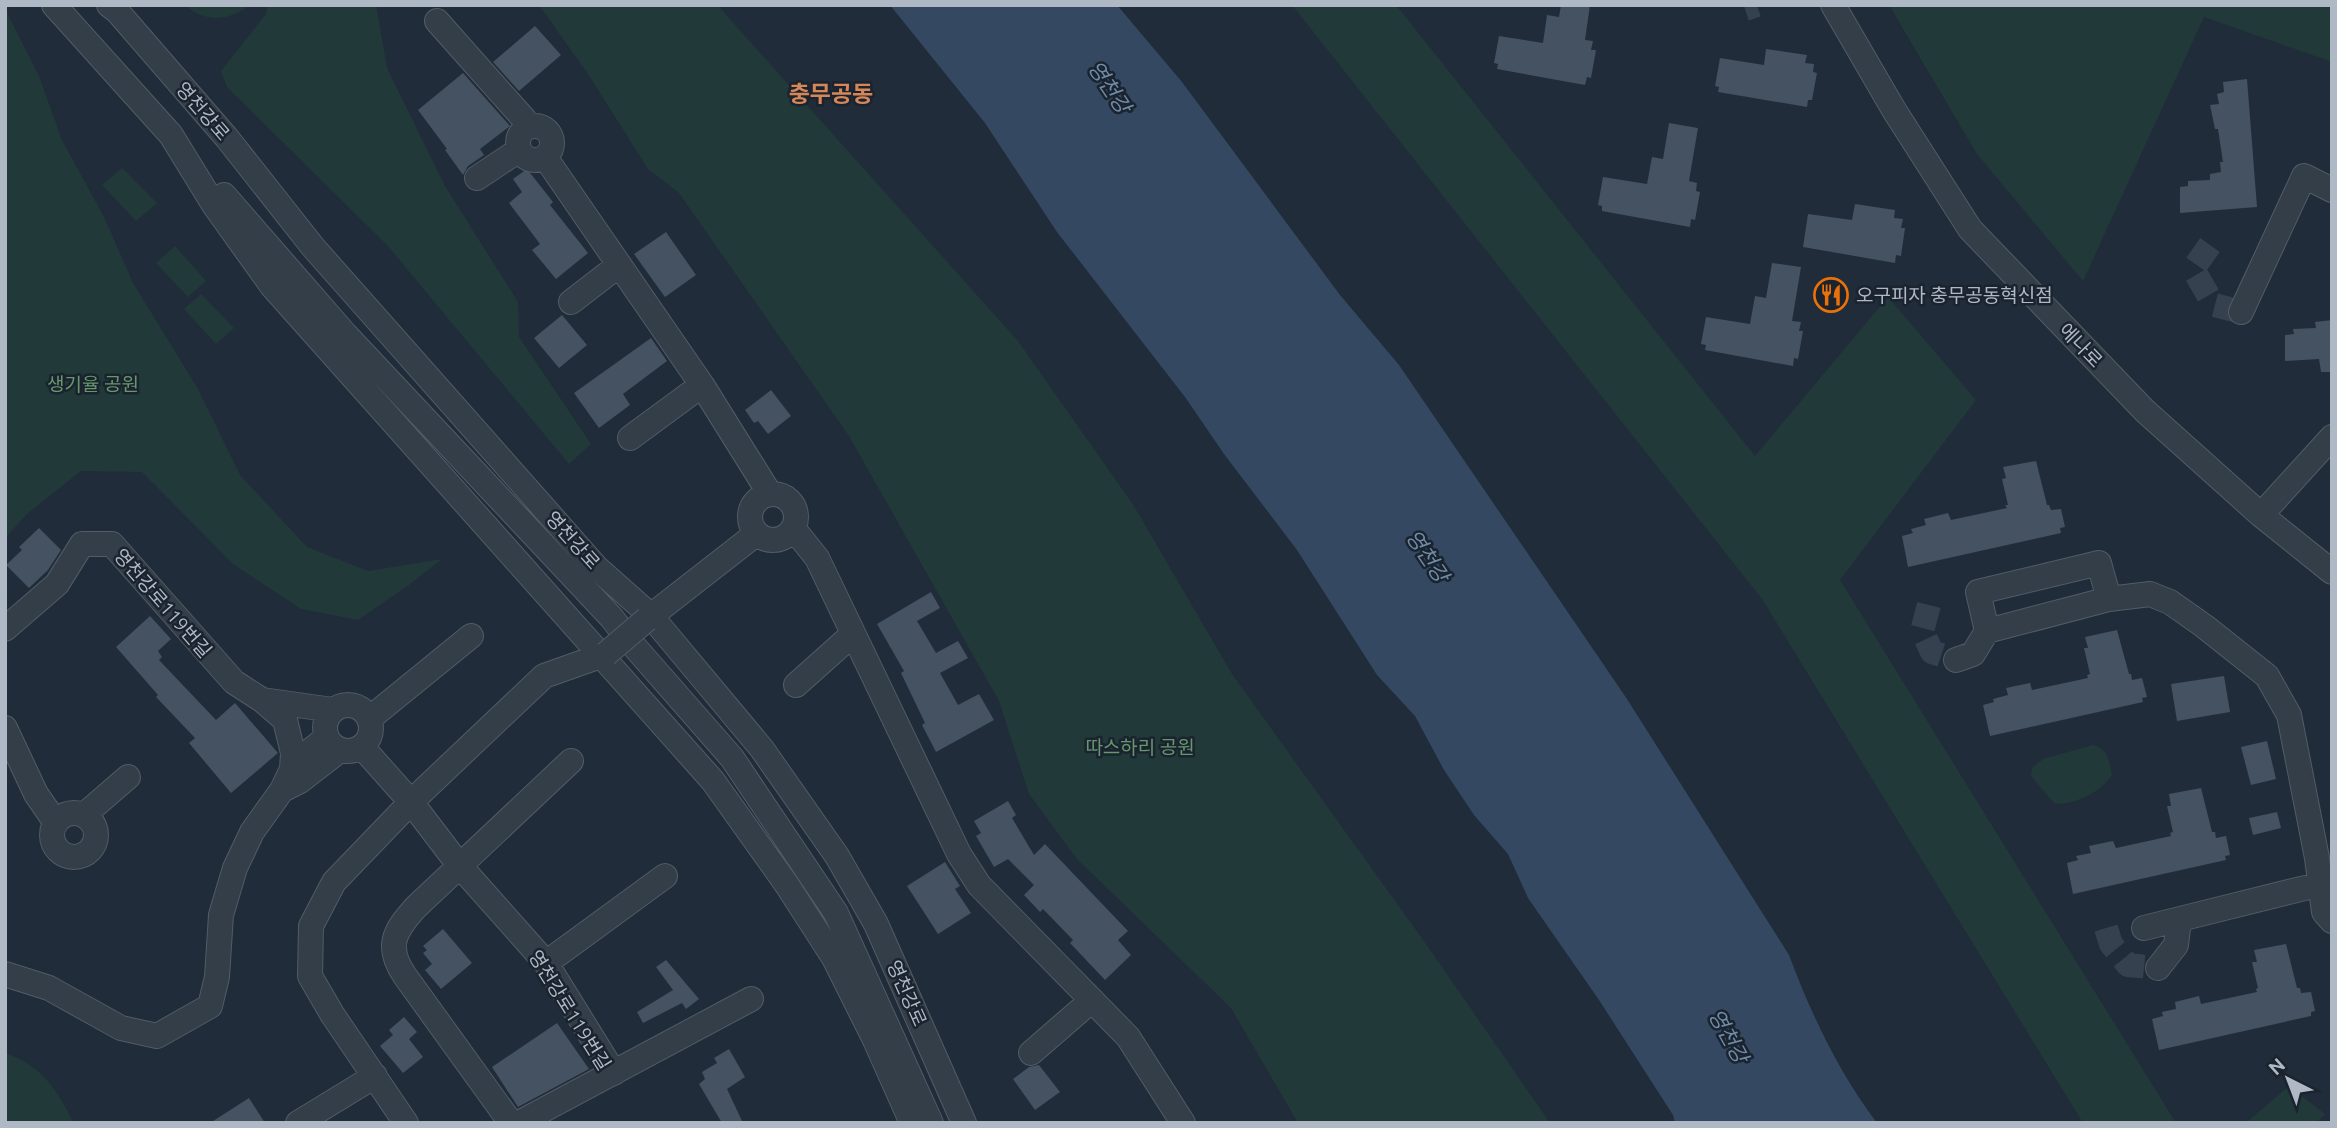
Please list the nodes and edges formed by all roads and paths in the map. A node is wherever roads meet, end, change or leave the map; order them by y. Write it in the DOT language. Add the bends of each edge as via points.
graph roads {
  1 [pos="54,5"];
  2 [pos="109,5"];
  3 [pos="1833,5"];
  4 [pos="437,21"];
  5 [pos="172,135"];
  6 [pos="524,139"];
  7 [pos="477,178"];
  8 [pos="2332,190"];
  9 [pos="619,265"];
  10 [pos="571,302"];
  11 [pos="2241,312"];
  12 [pos="702,385"];
  13 [pos="2332,437"];
  14 [pos="630,438"];
  15 [pos="770,494"];
  16 [pos="2261,515"];
  17 [pos="793,528"];
  18 [pos="756,534"];
  19 [pos="2332,572"];
  20 [pos="2109,599"];
  21 [pos="649,617"];
  22 [pos="5,629"];
  23 [pos="1987,631"];
  24 [pos="853,634"];
  25 [pos="471,636"];
  26 [pos="604,655"];
  27 [pos="1956,660"];
  28 [pos="796,685"];
  29 [pos="262,700"];
  30 [pos="369,719"];
  31 [pos="285,720"];
  32 [pos="5,728"];
  33 [pos="337,735"];
  34 [pos="571,761"];
  35 [pos="128,776"];
  36 [pos="287,779"];
  37 [pos="411,802"];
  38 [pos="84,815"];
  39 [pos="56,823"];
  40 [pos="459,865"];
  41 [pos="664,876"];
  42 [pos="2305,888"];
  43 [pos="2179,920"];
  44 [pos="2332,921"];
  45 [pos="2144,928"];
  46 [pos="546,963"];
  47 [pos="2158,968"];
  48 [pos="5,974"];
  49 [pos="751,999"];
  50 [pos="1092,1000"];
  51 [pos="1031,1053"];
  52 [pos="614,1073"];
  53 [pos="375,1076"];
  54 [pos="302,1122"];
  55 [pos="406,1123"];
  56 [pos="511,1123"];
  57 [pos="519,1123"];
  58 [pos="912,1123"];
  59 [pos="931,1123"];
  60 [pos="964,1123"];
  61 [pos="1183,1123"];
  1 -- 5 [label="street, 영천강로"];
  2 -- 21 [label="street, 영천강로" via="228,138 313,247 597,568"];
  3 -- 16 [label="street, 에나로" via="1970,229 2145,411"];
  4 -- 6 [label="street" via="524,119"];
  5 -- 26 [label="street, 영천강로" via="214,205 272,286"];
  5 -- 59 [label="street, 영천강로" via="345,334 611,617 732,758 836,913"];
  6 -- 7 [label="street"];
  6 -- 9 [label="street" via="531,159 545,157"];
  8 -- 11 [label="street" via="2304,176"];
  9 -- 10 [label="street"];
  9 -- 12 [label="street"];
  12 -- 14 [label="street"];
  12 -- 15 [label="street"];
  13 -- 16 [label="street"];
  15 -- 17 [label="street" via="785,497 794,507"];
  15 -- 18 [label="street" via="752,506 750,520"];
  16 -- 19 [label="street, 에나로"];
  17 -- 18 [label="street" via="776,540"];
  17 -- 24 [label="street" via="817,558"];
  18 -- 21 [label="street"];
  20 -- 23 [label="street"];
  20 -- 23 [label="street" via="2099,564 1978,592"];
  20 -- 44 [label="street" via="2150,594 2170,602 2267,676 2290,715 2324,912"];
  21 -- 26 [label="street, bridge"];
  21 -- 60 [label="street, 영천강로" via="762,749 837,856 876,923"];
  22 -- 29 [label="street, 영천강로119번길" via="57,584 82,544 112,544 234,682"];
  23 -- 27 [label="street" via="1973,654"];
  24 -- 28 [label="street"];
  24 -- 50 [label="street" via="959,855 979,885"];
  25 -- 30 [label="street"];
  26 -- 37 [label="street" via="544,676"];
  26 -- 58 [label="street, 영천강로" via="713,781 786,885 834,958"];
  29 -- 31 [label="street, 영천강로119번길"];
  29 -- 33 [label="street, 영천강로119번길"];
  30 -- 33 [label="street" via="370,734"];
  30 -- 33 [label="street" via="357,707 341,706"];
  31 -- 33 [label="street, 영천강로119번길"];
  31 -- 36 [label="street" via="293,753"];
  32 -- 39 [label="street" via="36,794"];
  33 -- 36 [label="street" via="300,781"];
  33 -- 37 [label="street, 영천강로119번길"];
  34 -- 40 [label="street"];
  35 -- 38 [label="street"];
  36 -- 48 [label="street" via="235,868 221,915 210,1006 156,1036 121,1028 49,988"];
  37 -- 40 [label="street, 영천강로119번길"];
  37 -- 53 [label="street" via="334,882 311,926 310,976"];
  38 -- 39 [label="street" via="69,814"];
  38 -- 39 [label="street" via="95,826 96,841 80,857 65,856 54,846"];
  40 -- 46 [label="street, 영천강로119번길"];
  40 -- 56 [label="street" via="398,926 395,962"];
  41 -- 46 [label="street"];
  42 -- 43 [label="street"];
  43 -- 45 [label="street"];
  43 -- 47 [label="street" via="2176,945"];
  46 -- 52 [label="street, 영천강로119번길"];
  49 -- 52 [label="street"];
  50 -- 51 [label="street"];
  50 -- 61 [label="street" via="1128,1037"];
  52 -- 57 [label="street, 영천강로119번길"];
  53 -- 54 [label="street"];
  53 -- 55 [label="street"];
}
